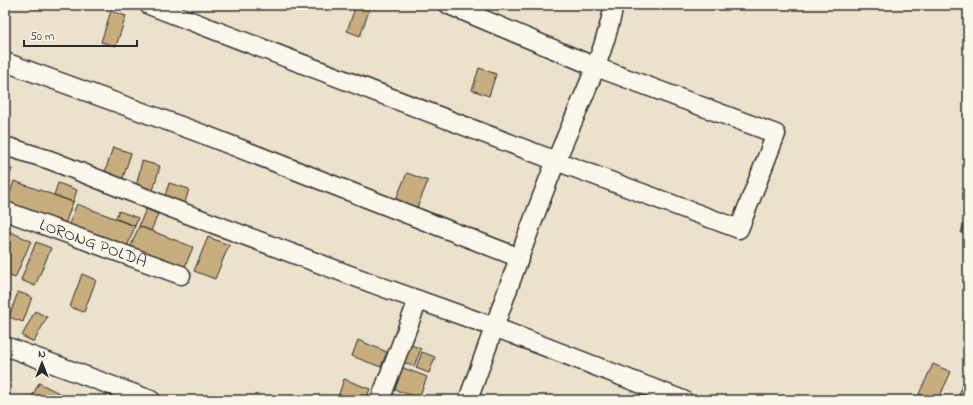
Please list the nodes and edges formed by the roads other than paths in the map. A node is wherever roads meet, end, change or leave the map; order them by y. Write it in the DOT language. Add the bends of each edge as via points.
graph roads {
  1 [pos="149,5"];
  2 [pos="449,5"];
  3 [pos="614,5"];
  4 [pos="5,62"];
  5 [pos="596,67"];
  6 [pos="5,146"];
  7 [pos="556,161"];
  8 [pos="5,211"];
  9 [pos="520,258"];
  10 [pos="181,275"];
  11 [pos="418,300"];
  12 [pos="494,327"];
  13 [pos="5,346"];
  14 [pos="152,400"];
  15 [pos="380,400"];
  16 [pos="468,400"];
  17 [pos="683,400"];
  1 -- 7 [label="street"];
  2 -- 5 [label="street"];
  3 -- 5 [label="street" via="610,27"];
  4 -- 9 [label="street" via="207,136"];
  5 -- 7 [label="street"];
  5 -- 7 [label="street" via="776,134 738,229"];
  6 -- 11 [label="street" via="50,160"];
  7 -- 9 [label="street"];
  8 -- 10 [label="street, LORONG POLDA"];
  9 -- 12 [label="street"];
  11 -- 12 [label="street"];
  11 -- 15 [label="street"];
  12 -- 16 [label="street"];
  12 -- 17 [label="street"];
  13 -- 14 [label="street"];
}
